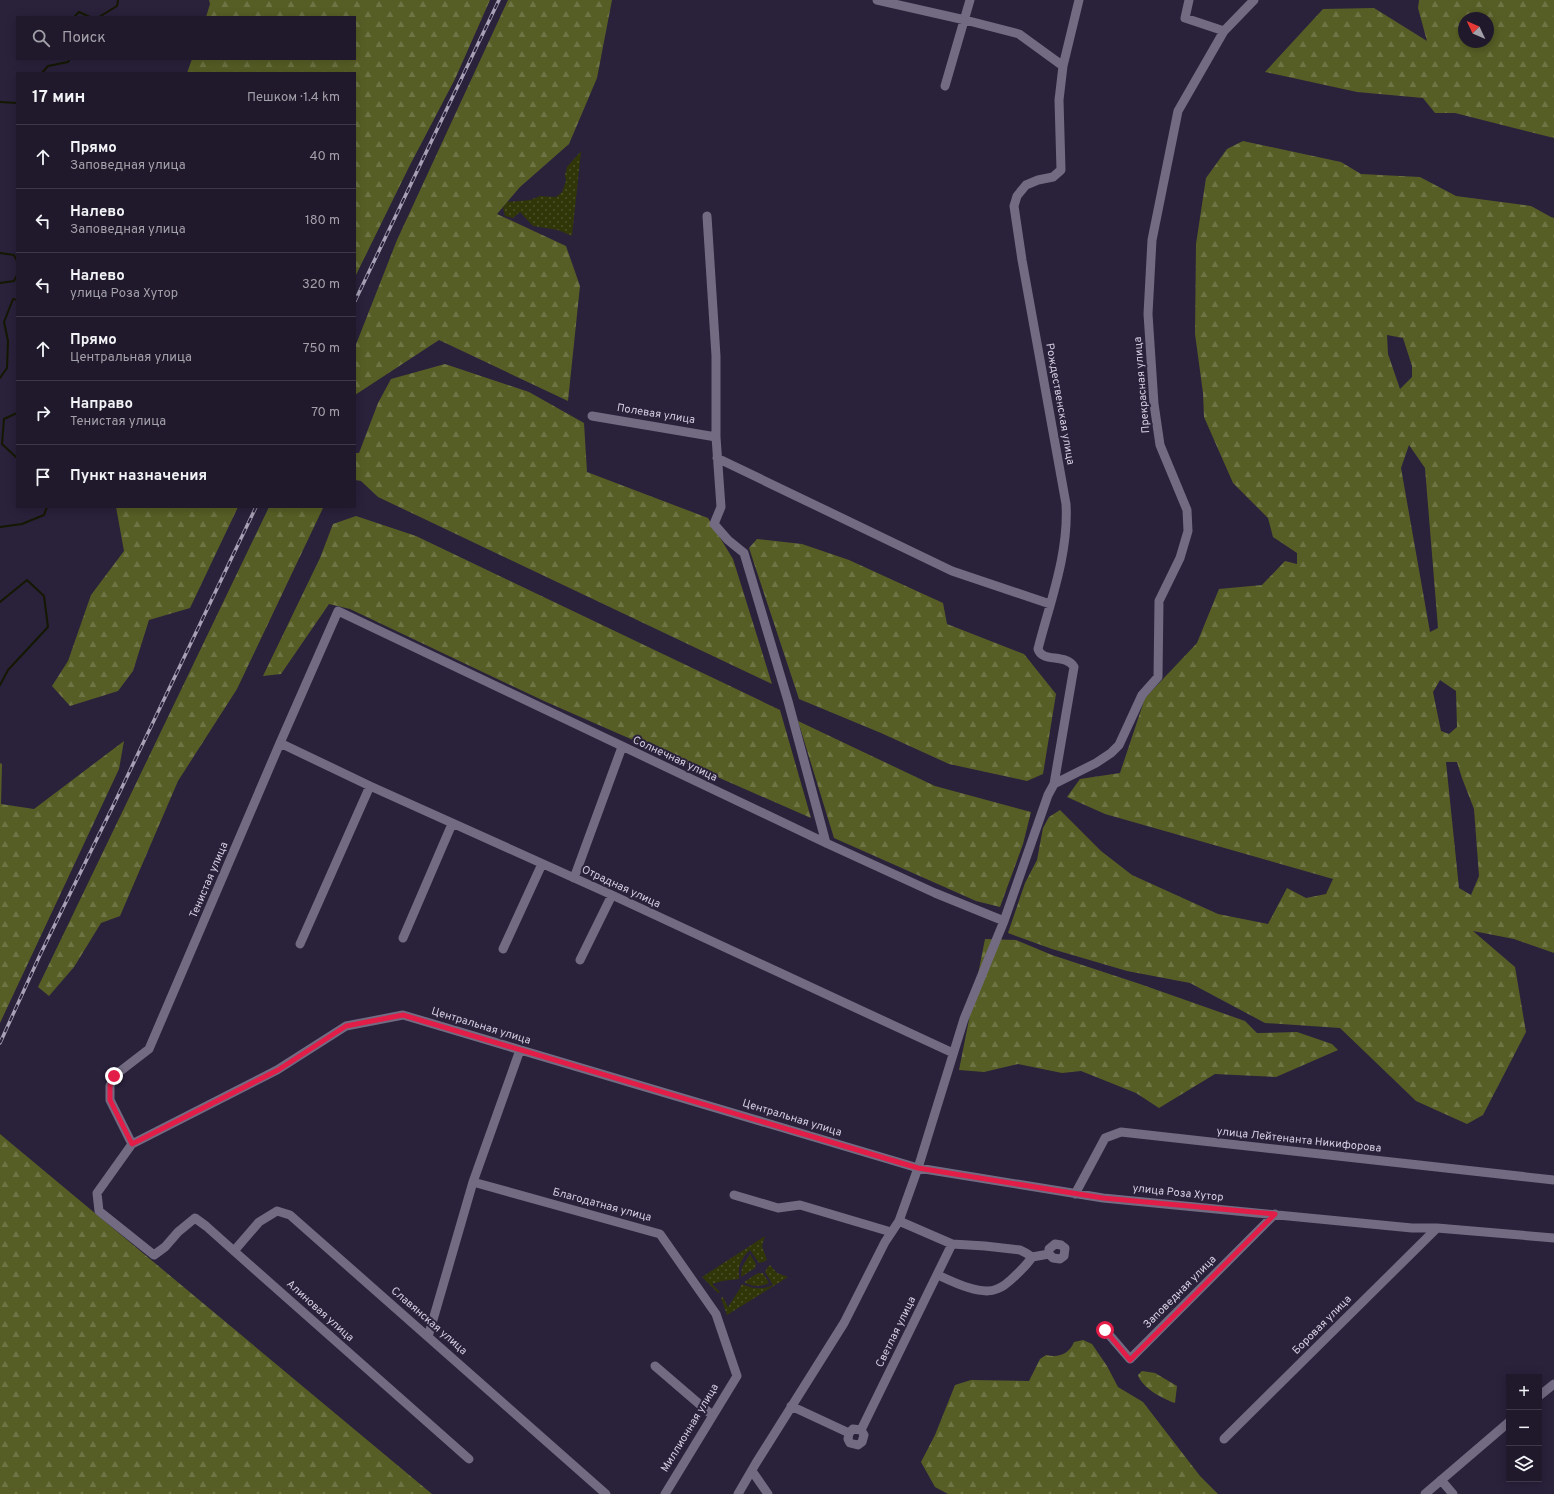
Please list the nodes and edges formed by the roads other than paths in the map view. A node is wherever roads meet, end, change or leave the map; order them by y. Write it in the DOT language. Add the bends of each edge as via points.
graph roads {
  1 [pos="878,0"];
  2 [pos="970,0"];
  3 [pos="1079,0"];
  4 [pos="1189,0"];
  5 [pos="1254,0"];
  6 [pos="965,20"];
  7 [pos="1224,31"];
  8 [pos="1062,66"];
  9 [pos="945,86"];
  10 [pos="707,216"];
  11 [pos="592,416"];
  12 [pos="716,436"];
  13 [pos="718,458"];
  14 [pos="1050,604"];
  15 [pos="338,611"];
  16 [pos="280,743"];
  17 [pos="622,747"];
  18 [pos="1054,784"];
  19 [pos="370,786"];
  20 [pos="452,824"];
  21 [pos="826,843"];
  22 [pos="542,864"];
  23 [pos="574,878"];
  24 [pos="612,895"];
  25 [pos="1004,921"];
  26 [pos="403,938"];
  27 [pos="300,944"];
  28 [pos="503,949"];
  29 [pos="580,960"];
  30 [pos="520,1050"];
  31 [pos="952,1053"];
  32 [pos="132,1144"];
  33 [pos="918,1168"];
  34 [pos="1554,1180"];
  35 [pos="473,1182"];
  36 [pos="1075,1194"];
  37 [pos="734,1195"];
  38 [pos="1275,1214"];
  39 [pos="899,1221"];
  40 [pos="1437,1228"];
  41 [pos="891,1232"];
  42 [pos="1554,1238"];
  43 [pos="952,1244"];
  44 [pos="234,1250"];
  45 [pos="1049,1254"];
  46 [pos="154,1255"];
  47 [pos="1032,1258"];
  48 [pos="938,1275"];
  49 [pos="1105,1330"];
  50 [pos="428,1337"];
  51 [pos="655,1366"];
  52 [pos="737,1376"];
  53 [pos="1554,1384"];
  54 [pos="1542,1394"];
  55 [pos="791,1406"];
  56 [pos="712,1414"];
  57 [pos="1506,1425"];
  58 [pos="861,1430"];
  59 [pos="849,1434"];
  60 [pos="1224,1439"];
  61 [pos="469,1459"];
  62 [pos="754,1467"];
  63 [pos="1441,1480"];
  64 [pos="606,1494"];
  65 [pos="664,1494"];
  66 [pos="738,1494"];
  67 [pos="768,1494"];
  68 [pos="1425,1494"];
  69 [pos="1453,1494"];
  1 -- 6 [label="street"];
  2 -- 6 [label="street"];
  3 -- 8 [label="street"];
  4 -- 7 [label="street" via="1185,18"];
  5 -- 7 [label="street, Прекрасная улица"];
  6 -- 8 [label="street" via="1018,34"];
  6 -- 9 [label="street"];
  7 -- 18 [label="street, Прекрасная улица" via="1178,111 1152,240 1148,314 1154,404 1160,445 1187,510 1188,531 1180,558 1159,601 1158,677 1142,695 1119,745 1096,763"];
  8 -- 14 [label="street, Рождественская улица" via="1059,100 1061,170 1053,177 1026,185 1014,206 1066,504 1064,550"];
  10 -- 12 [label="street" via="716,356"];
  11 -- 12 [label="street, Полевая улица"];
  12 -- 13 [label="street"];
  13 -- 14 [label="street" via="952,571"];
  13 -- 21 [label="street" via="721,507 714,524 744,553 788,701"];
  14 -- 18 [label="street, Рождественская улица" via="1039,653 1069,661 1074,667"];
  15 -- 16 [label="street, Тенистая улица"];
  15 -- 17 [label="street, Солнечная улица"];
  16 -- 19 [label="street, Отрадная улица"];
  16 -- 32 [label="street, Тенистая улица" via="149,1049 114,1076 110,1086 110,1100"];
  17 -- 21 [label="street, Солнечная улица"];
  17 -- 23 [label="street"];
  18 -- 25 [label="street"];
  19 -- 20 [label="street, Отрадная улица"];
  19 -- 27 [label="street"];
  20 -- 22 [label="street, Отрадная улица"];
  20 -- 26 [label="street"];
  21 -- 25 [label="street, Солнечная улица" via="935,893"];
  22 -- 23 [label="street, Отрадная улица"];
  22 -- 28 [label="street"];
  23 -- 24 [label="street, Отрадная улица"];
  24 -- 29 [label="street"];
  24 -- 31 [label="street, Отрадная улица"];
  25 -- 31 [label="street"];
  30 -- 32 [label="street, Центральная улица" via="403,1015 346,1026 278,1070"];
  30 -- 33 [label="street, Центральная улица"];
  30 -- 35 [label="street"];
  31 -- 33 [label="street"];
  32 -- 46 [label="street, Центральная улица" via="97,1193 99,1211"];
  33 -- 36 [label="street, улица Роза Хутор"];
  33 -- 39 [label="street"];
  34 -- 36 [label="street, улица Лейтенанта Никифорова" via="1121,1132 1105,1138"];
  35 -- 50 [label="street"];
  35 -- 52 [label="street, Благодатная улица" via="660,1234 716,1314"];
  36 -- 38 [label="street, улица Роза Хутор"];
  37 -- 41 [label="street" via="778,1208 800,1205"];
  38 -- 40 [label="street, улица Роза Хутор" via="1412,1228"];
  38 -- 49 [label="street, Заповедная улица" via="1130,1360"];
  39 -- 41 [label="street"];
  39 -- 43 [label="street"];
  40 -- 42 [label="street, улица Роза Хутор"];
  40 -- 60 [label="street, Боровая улица"];
  41 -- 55 [label="street" via="844,1323"];
  43 -- 47 [label="street" via="1020,1250"];
  43 -- 48 [label="street, Светлая улица"];
  44 -- 46 [label="street, Алиновая улица" via="195,1218"];
  44 -- 50 [label="street, Славянская улица" via="259,1222 277,1211 290,1215"];
  44 -- 61 [label="street, Алиновая улица"];
  45 -- 47 [label="street"];
  47 -- 48 [label="street" via="1012,1279 998,1289 975,1289"];
  48 -- 58 [label="street, Светлая улица"];
  50 -- 64 [label="street, Славянская улица"];
  51 -- 56 [label="street"];
  52 -- 56 [label="street, Миллионная улица"];
  53 -- 54 [label="street"];
  55 -- 59 [label="street"];
  55 -- 62 [label="street"];
  56 -- 65 [label="street, Миллионная улица"];
  57 -- 63 [label="street"];
  58 -- 59 [label="street" via="853,1429"];
  58 -- 59 [label="street, Светлая улица" via="864,1438 858,1445 852,1445"];
  62 -- 66 [label="street"];
  62 -- 67 [label="street"];
  63 -- 68 [label="street"];
  63 -- 69 [label="street"];
}
